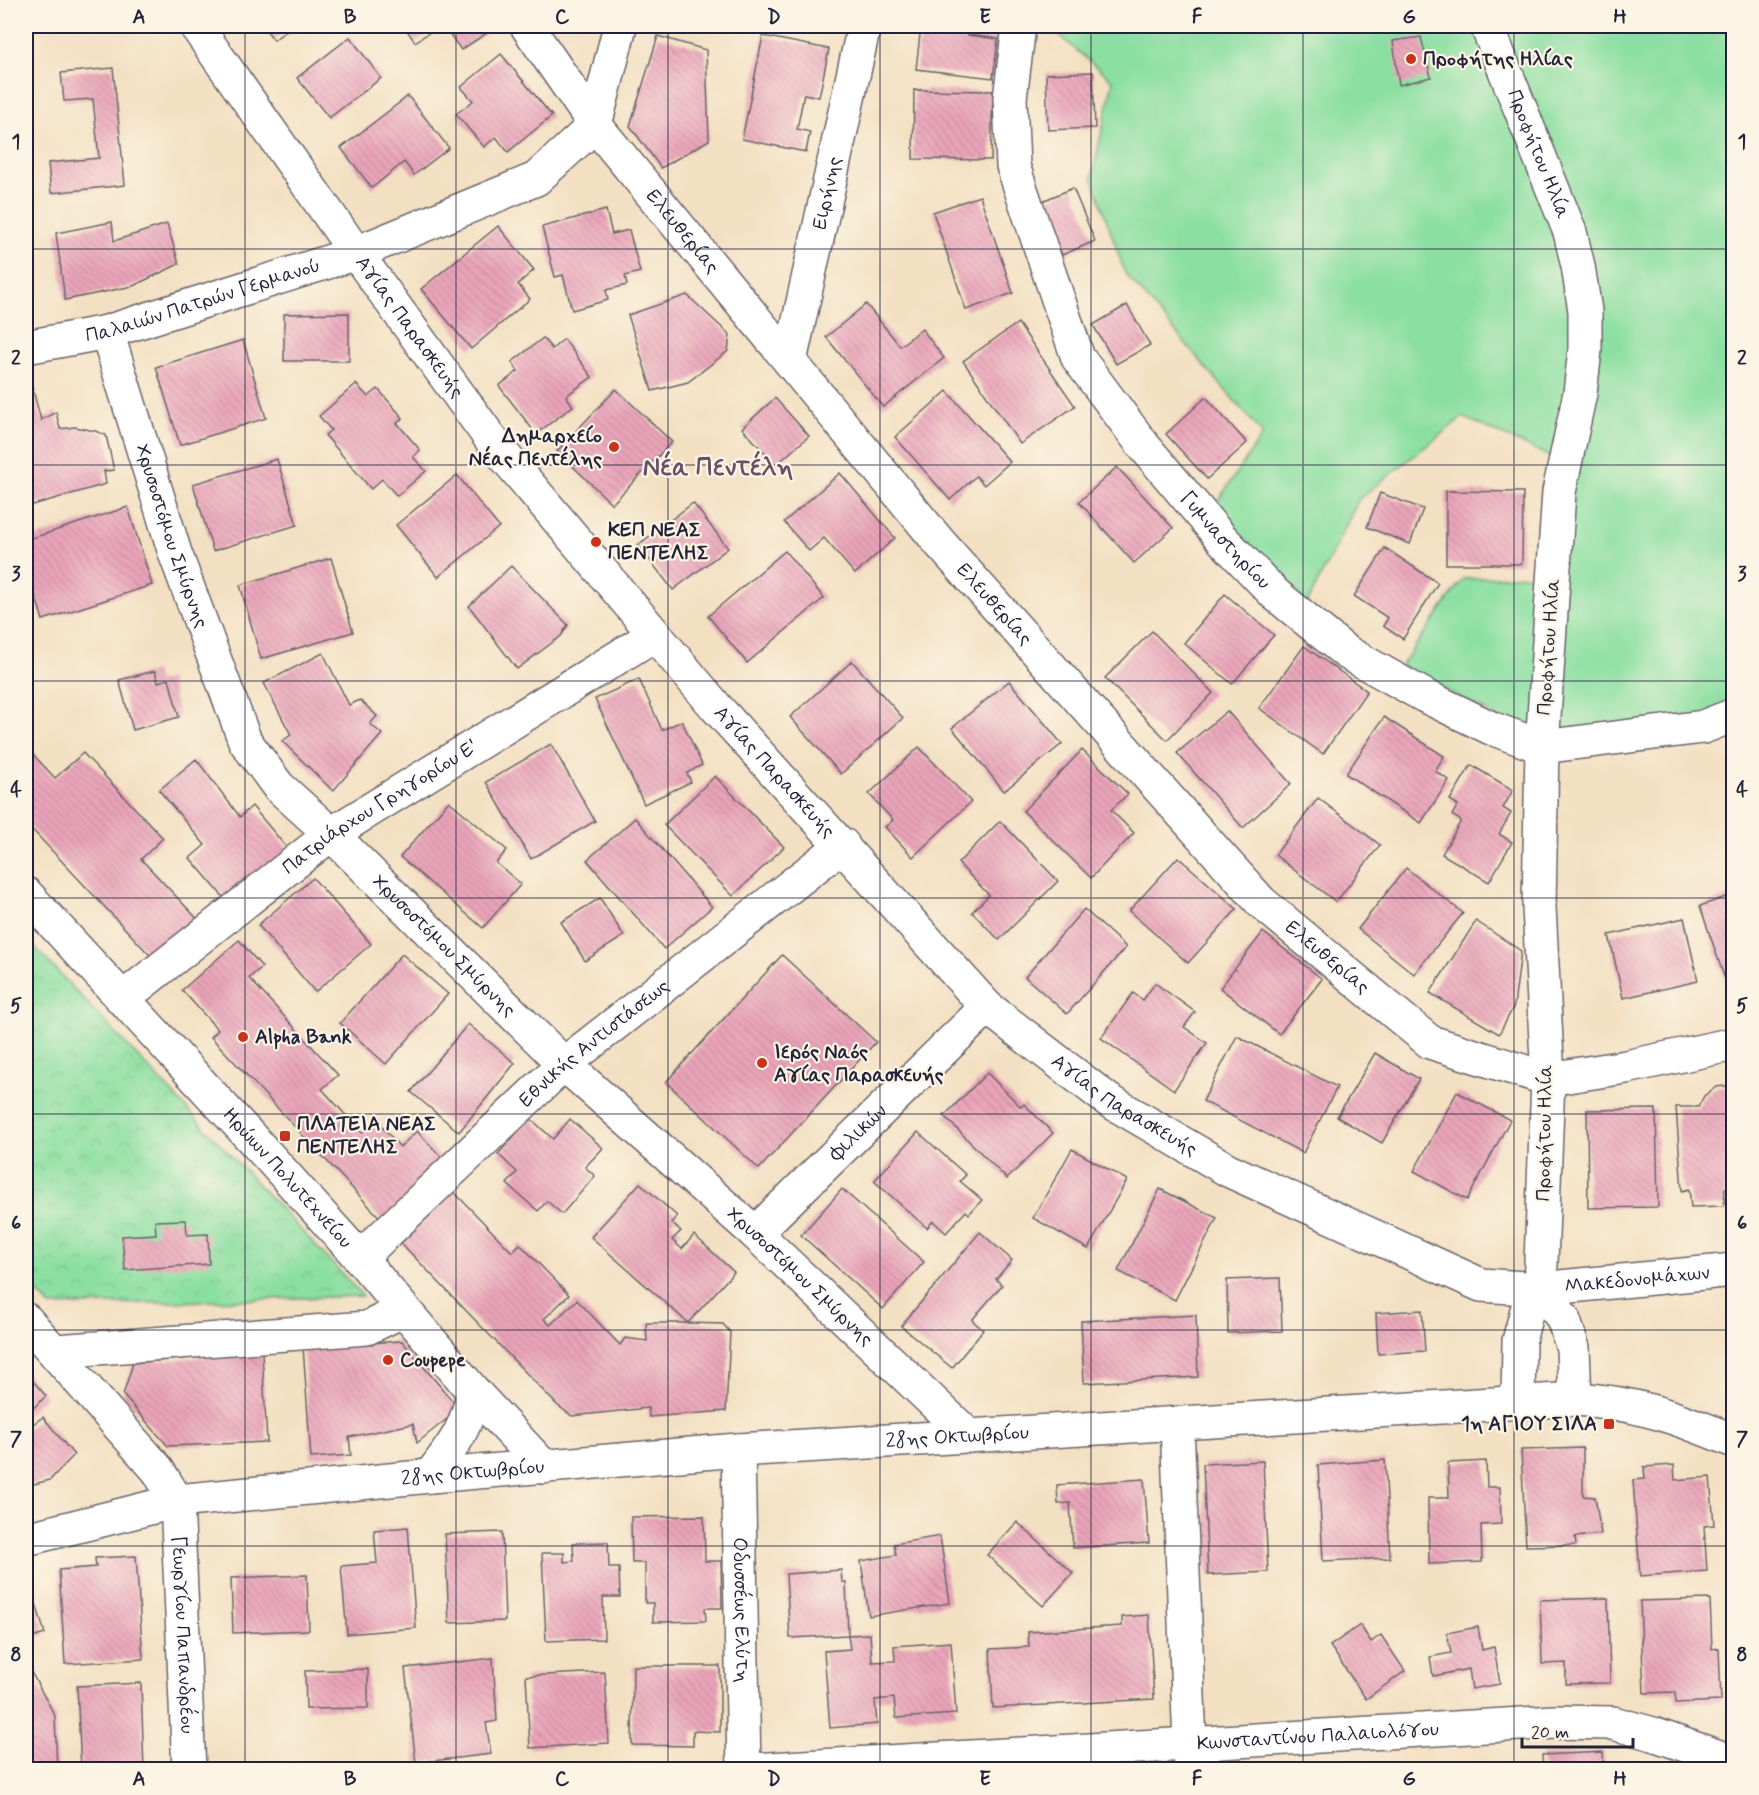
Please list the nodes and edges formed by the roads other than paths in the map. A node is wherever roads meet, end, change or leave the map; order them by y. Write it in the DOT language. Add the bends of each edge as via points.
graph roads {
  1 [pos="196,26"];
  2 [pos="527,26"];
  3 [pos="620,26"];
  4 [pos="864,26"];
  5 [pos="1019,26"];
  6 [pos="1487,26"];
  7 [pos="595,125"];
  8 [pos="356,253"];
  9 [pos="107,332"];
  10 [pos="26,347"];
  11 [pos="790,361"];
  12 [pos="654,634"];
  13 [pos="1734,715"];
  14 [pos="1542,747"];
  15 [pos="331,834"];
  16 [pos="843,845"];
  17 [pos="26,894"];
  18 [pos="122,999"];
  19 [pos="987,1007"];
  20 [pos="1734,1044"];
  21 [pos="564,1064"];
  22 [pos="1548,1079"];
  23 [pos="755,1233"];
  24 [pos="360,1258"];
  25 [pos="1734,1270"];
  26 [pos="1540,1289"];
  27 [pos="404,1310"];
  28 [pos="26,1320"];
  29 [pos="56,1351"];
  30 [pos="473,1391"];
  31 [pos="1575,1399"];
  32 [pos="1518,1403"];
  33 [pos="1178,1424"];
  34 [pos="969,1436"];
  35 [pos="1734,1442"];
  36 [pos="738,1450"];
  37 [pos="544,1467"];
  38 [pos="430,1476"];
  39 [pos="177,1502"];
  40 [pos="26,1539"];
  41 [pos="1191,1757"];
  42 [pos="1734,1762"];
  43 [pos="189,1770"];
  44 [pos="744,1770"];
  45 [pos="753,1770"];
  1 -- 8 [label="street, Αγίας Παρασκευής"];
  2 -- 7 [label="street, Ελευθερίας"];
  3 -- 7 [label="street"];
  4 -- 11 [label="street, Ειρήνης"];
  5 -- 14 [label="street, Γυμναστηρίου" via="1010,98 1013,166 1078,358 1143,445 1222,539 1275,594 1346,652 1425,696"];
  6 -- 14 [label="street, Προφήτου Ηλία" via="1570,232 1585,311 1580,393 1559,492"];
  7 -- 8 [label="street, Παλαιών Πατρών Γερμανού" via="536,178"];
  7 -- 11 [label="street, Ελευθερίας"];
  8 -- 9 [label="street, Παλαιών Πατρών Γερμανού"];
  8 -- 12 [label="street, Αγίας Παρασκευής" via="496,446"];
  9 -- 10 [label="street, Παλαιών Πατρών Γερμανού"];
  9 -- 15 [label="street, Χρυσοστόμου Σμύρνης" via="175,553 245,741 278,786"];
  11 -- 22 [label="street, Ελευθερίας" via="939,542 1261,902 1430,1042"];
  12 -- 15 [label="street, Πατριάρχου Γρηγορίου Ε'"];
  12 -- 16 [label="street, Αγίας Παρασκευής"];
  13 -- 14 [label="street, Γυμναστηρίου" via="1703,728"];
  14 -- 22 [label="street, Προφήτου Ηλία" via="1539,907"];
  15 -- 18 [label="street, Πατριάρχου Γρηγορίου Ε'"];
  15 -- 21 [label="street, Χρυσοστόμου Σμύρνης"];
  16 -- 19 [label="street, Αγίας Παρασκευής"];
  16 -- 21 [label="street, Εθνικής Αντιστάσεως"];
  17 -- 18 [label="street, Ηρώων Πολυτεχνείου"];
  18 -- 24 [label="street, Ηρώων Πολυτεχνείου"];
  19 -- 23 [label="street, Φιλικών"];
  19 -- 26 [label="street, Αγίας Παρασκευής" via="1108,1100 1228,1170 1481,1285"];
  20 -- 22 [label="street"];
  21 -- 23 [label="street, Χρυσοστόμου Σμύρνης"];
  21 -- 24 [label="street, Εθνικής Αντιστάσεως"];
  22 -- 26 [label="street, Προφήτου Ηλία"];
  23 -- 34 [label="street, Χρυσοστόμου Σμύρνης"];
  24 -- 27 [label="street, Ηρώων Πολυτεχνείου"];
  25 -- 26 [label="street, Μακεδονομάχων"];
  26 -- 31 [label="street" via="1563,1318 1574,1348"];
  26 -- 32 [label="street, Προφήτου Ηλία" via="1527,1310 1519,1341"];
  27 -- 29 [label="street" via="367,1329"];
  27 -- 30 [label="street, Ηρώων Πολυτεχνείου"];
  28 -- 29 [label="street"];
  29 -- 39 [label="street" via="157,1469"];
  30 -- 37 [label="street, Ηρώων Πολυτεχνείου"];
  30 -- 38 [label="street" via="470,1411 457,1440"];
  31 -- 32 [label="street, 28ης Οκτωβρίου"];
  31 -- 35 [label="street, 28ης Οκτωβρίου" via="1634,1405"];
  32 -- 33 [label="street, 28ης Οκτωβρίου"];
  33 -- 34 [label="street, 28ης Οκτωβρίου"];
  33 -- 41 [label="street"];
  34 -- 36 [label="street, 28ης Οκτωβρίου"];
  36 -- 37 [label="street, 28ης Οκτωβρίου"];
  36 -- 44 [label="street, Οδυσσέως Ελύτη"];
  37 -- 38 [label="street, 28ης Οκτωβρίου"];
  38 -- 39 [label="street, 28ης Οκτωβρίου"];
  39 -- 40 [label="street, 28ης Οκτωβρίου"];
  39 -- 43 [label="street, Γεωργίου Παπανδρέου"];
  41 -- 42 [label="street, Κωνσταντίνου Παλαιολόγου" via="1554,1722 1613,1724"];
  41 -- 45 [label="street, Κωνσταντίνου Παλαιολόγου"];
}
